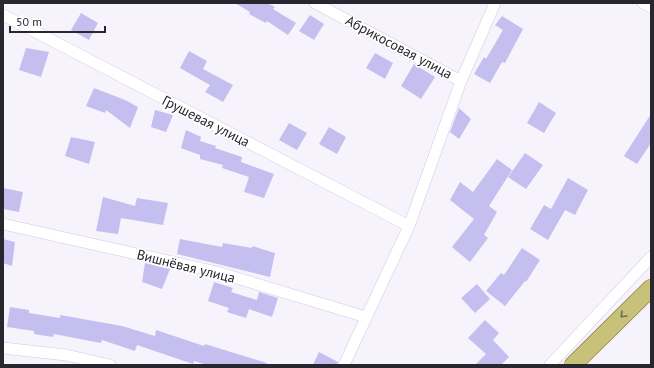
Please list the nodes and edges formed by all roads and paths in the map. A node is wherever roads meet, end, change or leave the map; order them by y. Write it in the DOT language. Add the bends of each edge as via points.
graph roads {
  1 [pos="315,3"];
  2 [pos="495,3"];
  3 [pos="643,3"];
  4 [pos="651,7"];
  5 [pos="3,15"];
  6 [pos="461,80"];
  7 [pos="3,224"];
  8 [pos="409,226"];
  9 [pos="650,259"];
  10 [pos="651,288"];
  11 [pos="366,317"];
  12 [pos="3,348"];
  13 [pos="110,365"];
  14 [pos="344,365"];
  15 [pos="550,365"];
  16 [pos="573,365"];
  1 -- 6 [label="street, Абрикосовая улица"];
  2 -- 6 [label="street"];
  3 -- 4 [label="street"];
  5 -- 8 [label="street, Грушевая улица"];
  6 -- 8 [label="street"];
  7 -- 11 [label="street, Вишнёвая улица" via="217,272"];
  8 -- 11 [label="street"];
  9 -- 15 [label="street"];
  10 -- 16 [label="main road, one-way"];
  11 -- 14 [label="street"];
  12 -- 13 [label="street" via="66,355"];
}
